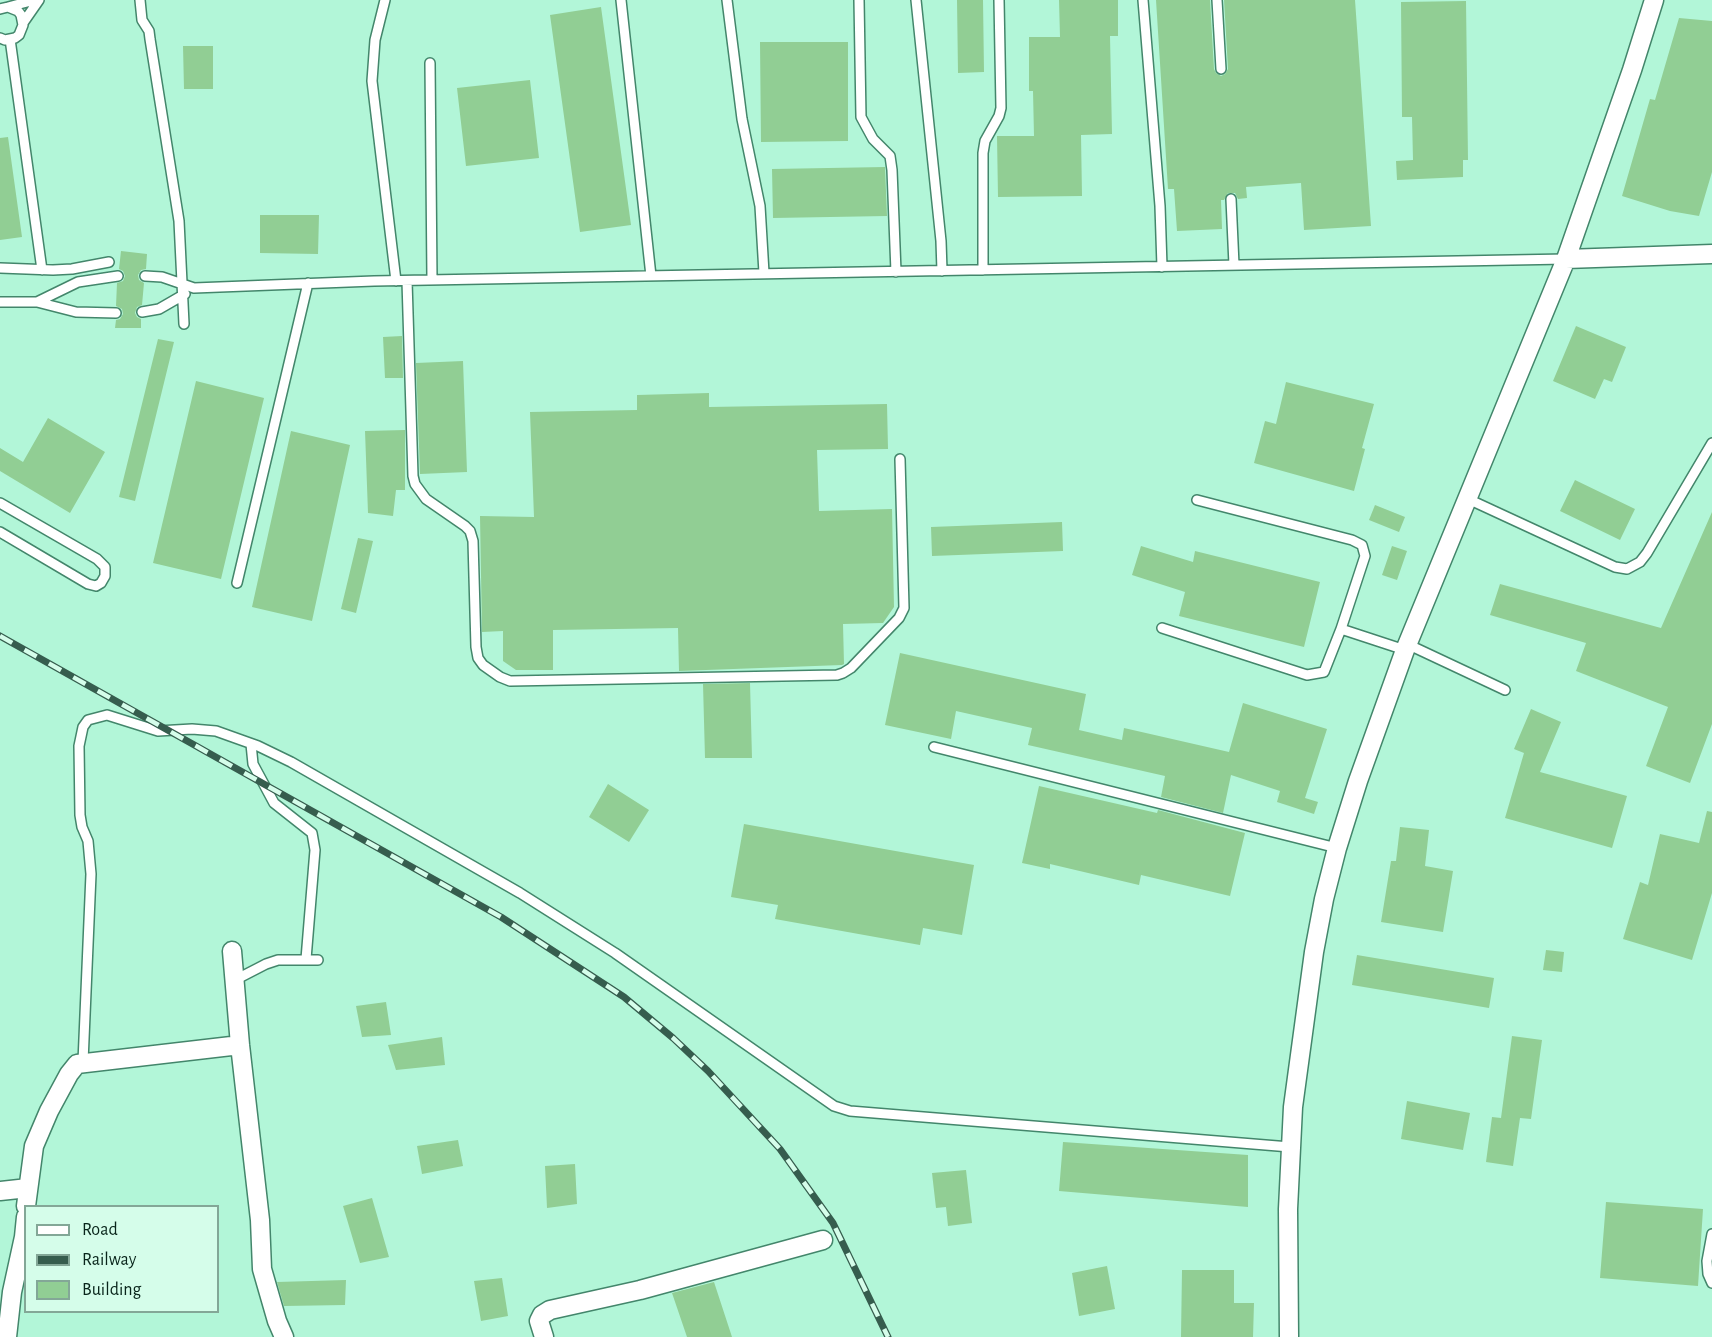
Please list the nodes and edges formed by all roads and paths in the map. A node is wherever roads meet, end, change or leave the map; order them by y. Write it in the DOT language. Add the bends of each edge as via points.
graph roads {
  1 [pos="37,0"];
  2 [pos="140,0"];
  3 [pos="385,0"];
  4 [pos="621,0"];
  5 [pos="727,0"];
  6 [pos="859,0"];
  7 [pos="916,0"];
  8 [pos="999,0"];
  9 [pos="1143,0"];
  10 [pos="1217,0"];
  11 [pos="1654,0"];
  12 [pos="4,8"];
  13 [pos="23,23"];
  14 [pos="5,39"];
  15 [pos="430,63"];
  16 [pos="1221,69"];
  17 [pos="1231,199"];
  18 [pos="1712,254"];
  19 [pos="1566,259"];
  20 [pos="109,262"];
  21 [pos="1234,265"];
  22 [pos="1162,267"];
  23 [pos="0,268"];
  24 [pos="42,270"];
  25 [pos="982,270"];
  26 [pos="942,271"];
  27 [pos="896,272"];
  28 [pos="764,273"];
  29 [pos="118,276"];
  30 [pos="145,276"];
  31 [pos="651,276"];
  32 [pos="432,280"];
  33 [pos="396,281"];
  34 [pos="407,281"];
  35 [pos="181,283"];
  36 [pos="308,283"];
  37 [pos="194,288"];
  38 [pos="182,296"];
  39 [pos="0,302"];
  40 [pos="37,302"];
  41 [pos="142,312"];
  42 [pos="116,313"];
  43 [pos="184,324"];
  44 [pos="1712,443"];
  45 [pos="900,459"];
  46 [pos="1468,499"];
  47 [pos="1197,500"];
  48 [pos="0,503"];
  49 [pos="0,532"];
  50 [pos="237,583"];
  51 [pos="1162,628"];
  52 [pos="1341,629"];
  53 [pos="1406,647"];
  54 [pos="1505,690"];
  55 [pos="251,744"];
  56 [pos="934,747"];
  57 [pos="1337,848"];
  58 [pos="232,951"];
  59 [pos="306,959"];
  60 [pos="318,960"];
  61 [pos="235,980"];
  62 [pos="240,1046"];
  63 [pos="82,1062"];
  64 [pos="1290,1147"];
  65 [pos="0,1191"];
  66 [pos="27,1197"];
  67 [pos="1712,1234"];
  68 [pos="24,1237"];
  69 [pos="823,1240"];
  70 [pos="1712,1283"];
  71 [pos="8,1337"];
  72 [pos="284,1337"];
  73 [pos="543,1337"];
  74 [pos="1289,1337"];
  1 -- 12 [label="lane"];
  1 -- 13 [label="lane"];
  2 -- 35 [label="lane" via="142,20 150,39 179,220"];
  3 -- 33 [label="lane" via="373,53 372,81"];
  4 -- 31 [label="lane"];
  5 -- 28 [label="lane" via="742,119 760,206"];
  6 -- 27 [label="lane" via="861,117 873,139 890,156"];
  7 -- 26 [label="lane"];
  8 -- 25 [label="lane" via="1001,108 983,153"];
  9 -- 22 [label="lane"];
  10 -- 16 [label="lane"];
  11 -- 19 [label="street"];
  12 -- 13 [label="lane" via="18,11"];
  13 -- 14 [label="lane" via="19,35"];
  14 -- 24 [label="lane"];
  15 -- 32 [label="lane"];
  17 -- 21 [label="lane"];
  18 -- 19 [label="street"];
  19 -- 21 [label="lane"];
  19 -- 46 [label="street"];
  20 -- 24 [label="lane"];
  21 -- 22 [label="lane"];
  22 -- 25 [label="lane"];
  23 -- 24 [label="lane"];
  25 -- 26 [label="lane"];
  26 -- 27 [label="lane"];
  27 -- 28 [label="lane"];
  28 -- 31 [label="lane"];
  29 -- 40 [label="lane" via="78,282"];
  30 -- 35 [label="lane"];
  31 -- 32 [label="lane"];
  32 -- 34 [label="lane"];
  33 -- 34 [label="lane"];
  33 -- 36 [label="lane"];
  34 -- 45 [label="lane" via="415,484 426,498 470,531 478,658 510,681 843,673 899,618 904,608"];
  35 -- 37 [label="lane"];
  35 -- 38 [label="lane"];
  36 -- 37 [label="lane"];
  36 -- 50 [label="lane"];
  37 -- 38 [label="lane"];
  38 -- 41 [label="lane" via="159,309"];
  38 -- 43 [label="lane"];
  39 -- 40 [label="lane"];
  40 -- 42 [label="lane" via="76,312"];
  44 -- 46 [label="lane" via="1647,553 1627,569 1615,567"];
  46 -- 53 [label="street"];
  47 -- 52 [label="lane" via="1362,545 1365,556"];
  48 -- 49 [label="lane" via="97,559 105,567 105,576 96,586 88,584"];
  51 -- 52 [label="lane" via="1307,675 1324,672"];
  52 -- 53 [label="lane"];
  53 -- 54 [label="lane"];
  53 -- 57 [label="street"];
  55 -- 59 [label="lane" via="253,764 274,803 312,833 315,850"];
  55 -- 63 [label="lane" via="216,731 158,731 108,715 88,720 83,727 78,746 80,815 88,841 91,874"];
  55 -- 64 [label="lane" via="291,762 520,893 615,953 834,1106 850,1111"];
  56 -- 57 [label="lane"];
  57 -- 64 [label="street" via="1314,952"];
  58 -- 61 [label="street"];
  59 -- 60 [label="lane"];
  59 -- 61 [label="lane" via="278,960"];
  61 -- 62 [label="street"];
  62 -- 63 [label="street"];
  62 -- 72 [label="street" via="261,1220 262,1269"];
  63 -- 66 [label="street" via="69,1074 34,1146"];
  64 -- 74 [label="street"];
  65 -- 66 [label="street"];
  67 -- 70 [label="lane" via="1707,1261"];
  68 -- 71 [label="street" via="12,1292"];
  69 -- 73 [label="street" via="550,1310 539,1321"];
}
